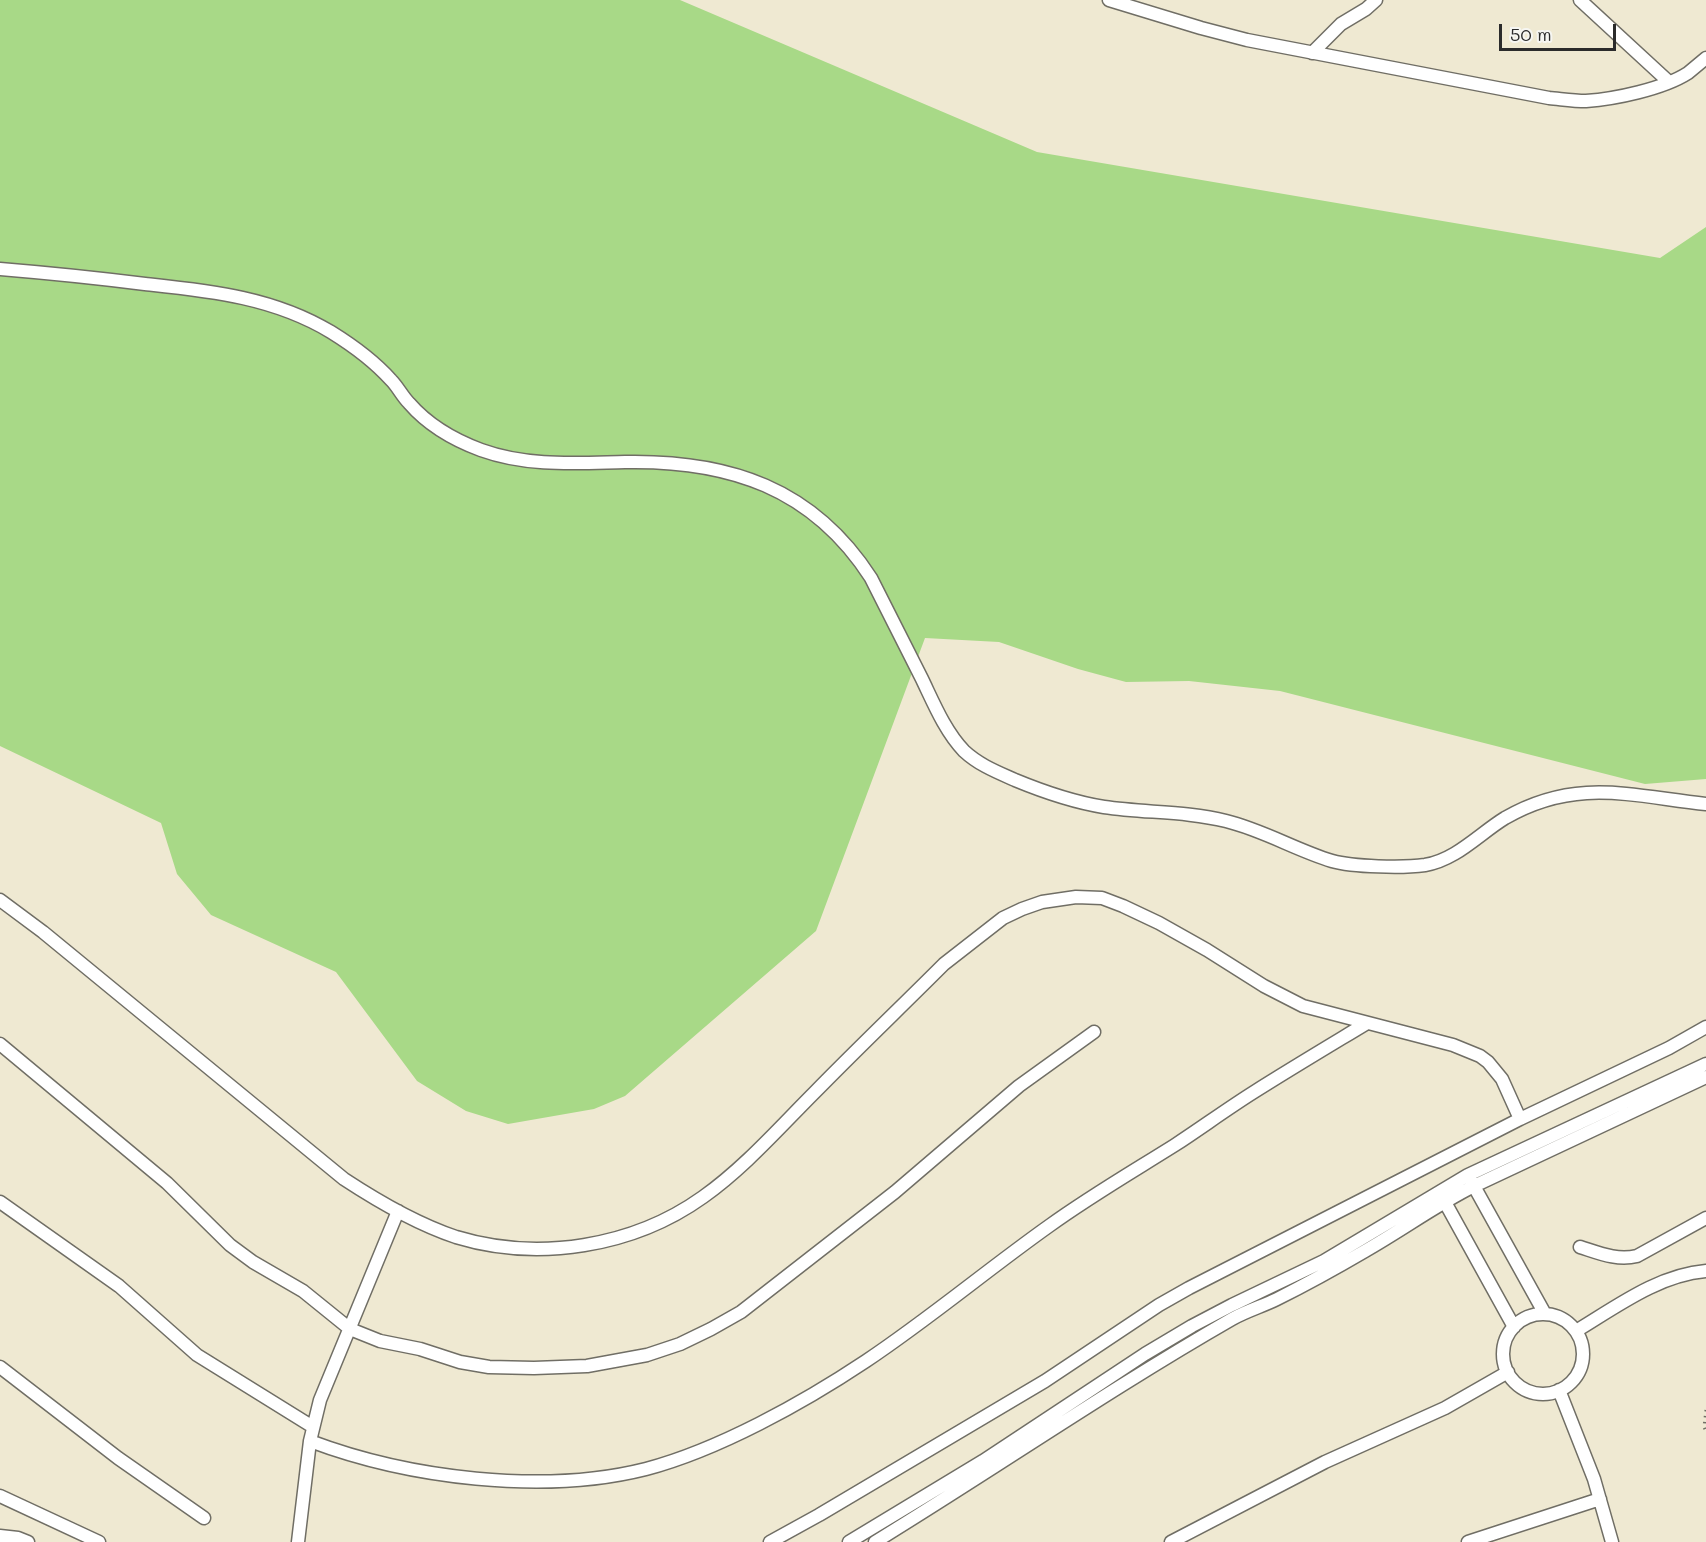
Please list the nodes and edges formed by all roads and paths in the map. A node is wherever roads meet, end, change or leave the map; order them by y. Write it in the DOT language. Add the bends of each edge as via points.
graph roads {
  1 [pos="1109,0"];
  2 [pos="1376,0"];
  3 [pos="1580,0"];
  4 [pos="1312,53"];
  5 [pos="1706,58"];
  6 [pos="1669,82"];
  7 [pos="0,269"];
  8 [pos="1706,804"];
  9 [pos="0,900"];
  10 [pos="1367,1023"];
  11 [pos="1706,1027"];
  12 [pos="1094,1032"];
  13 [pos="0,1044"];
  14 [pos="1706,1064"];
  15 [pos="1706,1077"];
  16 [pos="1520,1119"];
  17 [pos="1471,1180"];
  18 [pos="1441,1196"];
  19 [pos="0,1202"];
  20 [pos="398,1211"];
  21 [pos="1706,1218"];
  22 [pos="1580,1247"];
  23 [pos="1706,1271"];
  24 [pos="1545,1314"];
  25 [pos="1514,1327"];
  26 [pos="350,1329"];
  27 [pos="1575,1330"];
  28 [pos="0,1367"];
  29 [pos="1508,1372"];
  30 [pos="1559,1390"];
  31 [pos="1706,1410"];
  32 [pos="313,1427"];
  33 [pos="1706,1432"];
  34 [pos="310,1441"];
  35 [pos="0,1496"];
  36 [pos="1600,1499"];
  37 [pos="204,1518"];
  38 [pos="0,1536"];
  39 [pos="28,1542"];
  40 [pos="99,1542"];
  41 [pos="298,1542"];
  42 [pos="770,1542"];
  43 [pos="849,1542"];
  44 [pos="874,1542"];
  45 [pos="1171,1542"];
  46 [pos="1468,1542"];
  47 [pos="1612,1542"];
  1 -- 4 [label="street" via="1201,28"];
  2 -- 4 [label="street" via="1341,24"];
  3 -- 6 [label="street"];
  4 -- 6 [label="street" via="1567,100 1613,97"];
  5 -- 6 [label="street"];
  7 -- 8 [label="street" via="208,291 284,309 353,346 392,381 429,423 468,445 499,455 540,462 688,464 742,476 774,490 825,522 858,558 944,724 965,751 993,771 1057,796 1104,807 1223,820 1334,862 1411,866 1439,861 1506,818 1575,793 1618,792"];
  9 -- 20 [label="street" via="336,1173"];
  10 -- 16 [label="street" via="1480,1056 1502,1079"];
  10 -- 20 [label="street" via="1302,1006 1175,932 1113,902 1076,897 1042,902 1003,918 944,964 723,1182 655,1225 578,1246 519,1248 457,1237"];
  10 -- 34 [label="street" via="1084,1201 866,1362 767,1419 673,1461 582,1478 486,1479 405,1469"];
  11 -- 16 [label="street"];
  12 -- 26 [label="street" via="1019,1086 896,1192 769,1291 741,1312 680,1344 613,1363 504,1368 446,1358 365,1337"];
  13 -- 26 [label="street" via="167,1183 230,1245 303,1291"];
  14 -- 17 [label="street"];
  15 -- 17 [label="street"];
  16 -- 42 [label="street" via="1189,1288 1045,1381"];
  17 -- 18 [label="street"];
  17 -- 24 [label="street"];
  18 -- 25 [label="street"];
  18 -- 43 [label="street" via="1164,1343"];
  18 -- 44 [label="street" via="1368,1250 1235,1317"];
  19 -- 32 [label="street" via="119,1286 196,1355"];
  20 -- 26 [label="street"];
  21 -- 22 [label="street" via="1637,1256 1613,1257"];
  23 -- 27 [label="street" via="1664,1281"];
  24 -- 25 [label="street" via="1528,1317"];
  24 -- 27 [label="street" via="1562,1319"];
  25 -- 29 [label="street" via="1504,1349"];
  26 -- 32 [label="street"];
  27 -- 30 [label="street" via="1582,1347 1582,1364 1573,1380"];
  28 -- 37 [label="street"];
  29 -- 30 [label="street" via="1526,1389 1542,1393"];
  29 -- 45 [label="street" via="1445,1408 1325,1462"];
  30 -- 36 [label="street"];
  31 -- 33 [label="path"];
  32 -- 34 [label="street"];
  34 -- 41 [label="street"];
  35 -- 40 [label="street"];
  36 -- 46 [label="street"];
  36 -- 47 [label="street"];
  38 -- 39 [label="street"];
}
